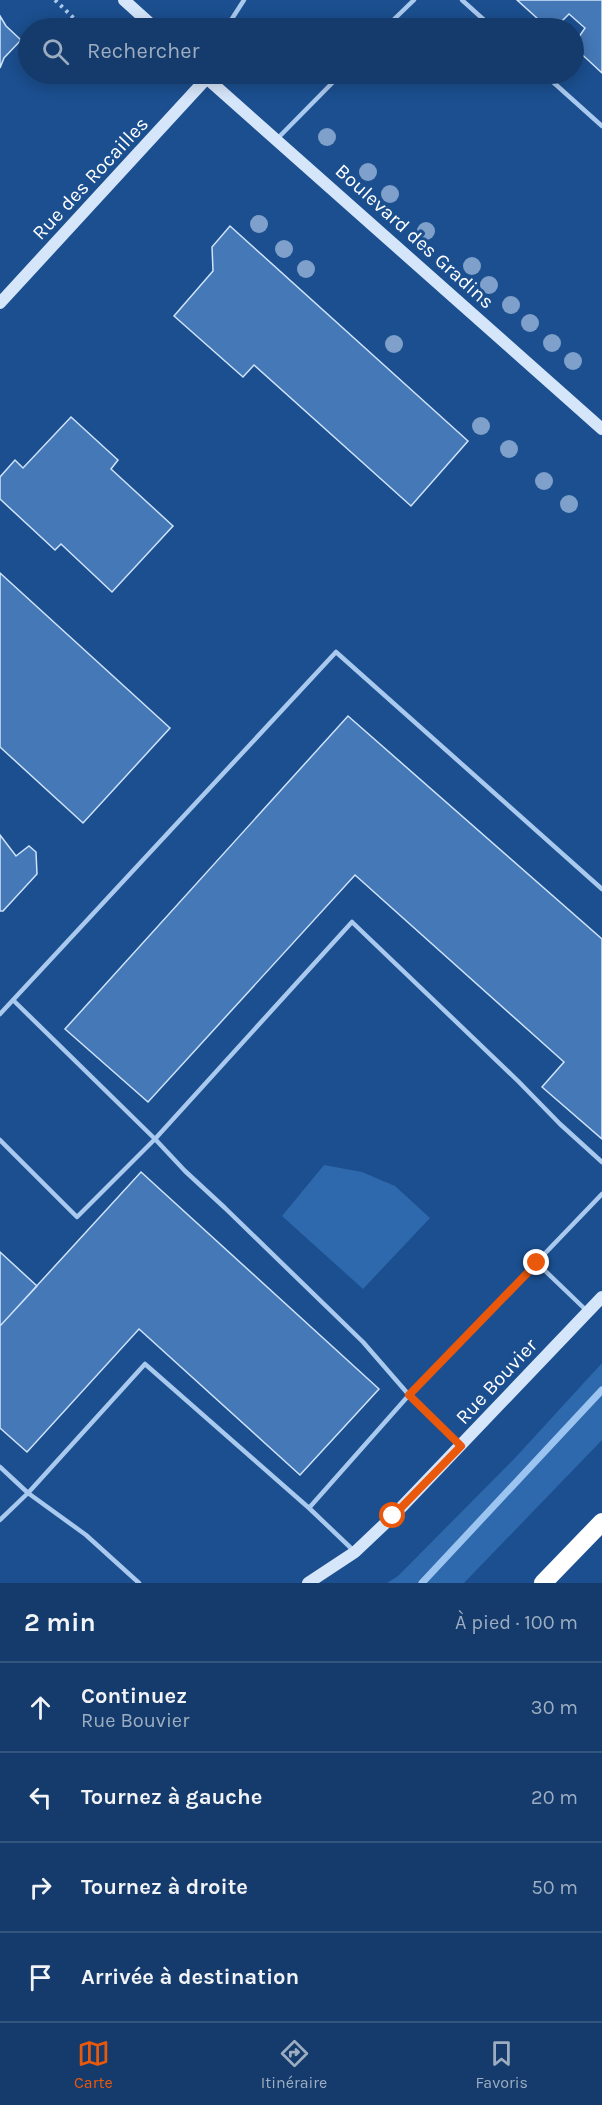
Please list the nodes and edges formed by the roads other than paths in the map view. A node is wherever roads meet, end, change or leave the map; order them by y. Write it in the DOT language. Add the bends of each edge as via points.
graph roads {
  1 [pos="124,0"];
  2 [pos="244,0"];
  3 [pos="414,0"];
  4 [pos="462,0"];
  5 [pos="144,18"];
  6 [pos="232,18"];
  7 [pos="395,18"];
  8 [pos="482,18"];
  9 [pos="199,84"];
  10 [pos="216,84"];
  11 [pos="332,84"];
  12 [pos="555,84"];
  13 [pos="602,126"];
  14 [pos="277,140"];
  15 [pos="0,303"];
  16 [pos="602,429"];
  17 [pos="602,888"];
  18 [pos="14,1000"];
  19 [pos="0,1014"];
  20 [pos="155,1139"];
  21 [pos="0,1140"];
  22 [pos="602,1162"];
  23 [pos="602,1194"];
  24 [pos="537,1263"];
  25 [pos="602,1297"];
  26 [pos="588,1312"];
  27 [pos="409,1395"];
  28 [pos="461,1446"];
  29 [pos="0,1467"];
  30 [pos="28,1493"];
  31 [pos="309,1508"];
  32 [pos="0,1520"];
  33 [pos="602,1522"];
  34 [pos="355,1552"];
  35 [pos="139,1583"];
  36 [pos="308,1583"];
  37 [pos="543,1583"];
  1 -- 5 [label="street"];
  2 -- 6 [label="lane"];
  3 -- 7 [label="lane"];
  4 -- 8 [label="lane"];
  9 -- 15 [label="street, Rue des Rocailles"];
  10 -- 14 [label="street, Boulevard des Gradins"];
  11 -- 14 [label="lane"];
  12 -- 13 [label="lane"];
  14 -- 16 [label="street, Boulevard des Gradins"];
  17 -- 18 [label="lane" via="336,652"];
  18 -- 19 [label="lane"];
  18 -- 20 [label="lane"];
  20 -- 21 [label="lane" via="77,1217"];
  20 -- 22 [label="lane" via="352,922"];
  20 -- 27 [label="lane" via="363,1342"];
  23 -- 24 [label="lane"];
  24 -- 26 [label="lane"];
  24 -- 27 [label="lane"];
  25 -- 26 [label="street, Rue Bouvier"];
  26 -- 28 [label="street, Rue Bouvier"];
  27 -- 28 [label="lane"];
  27 -- 31 [label="lane"];
  28 -- 34 [label="street, Rue Bouvier"];
  29 -- 30 [label="lane"];
  30 -- 31 [label="lane" via="145,1364"];
  30 -- 32 [label="lane"];
  30 -- 35 [label="lane" via="86,1535"];
  31 -- 34 [label="lane"];
  33 -- 37 [label="highway"];
  34 -- 36 [label="street, Rue Bouvier"];
}
